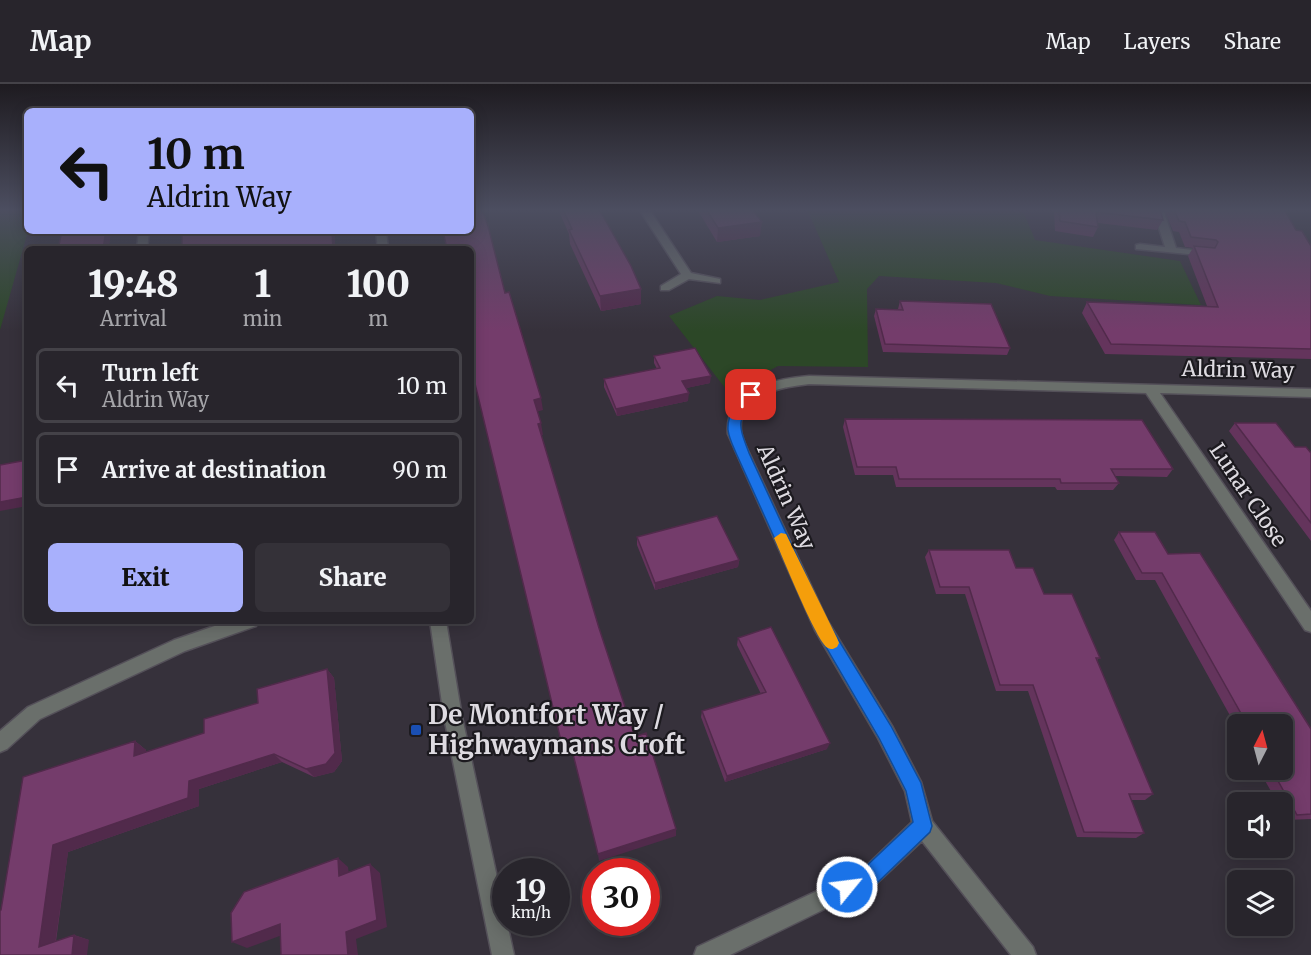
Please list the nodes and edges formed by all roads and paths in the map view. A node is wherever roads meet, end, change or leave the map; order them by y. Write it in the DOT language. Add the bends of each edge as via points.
graph roads {
  1 [pos="670,250"];
  2 [pos="1175,250"];
  3 [pos="1205,254"];
  4 [pos="687,275"];
  5 [pos="716,281"];
  6 [pos="665,288"];
  7 [pos="1150,390"];
  8 [pos="1311,393"];
  9 [pos="241,624"];
  10 [pos="438,624"];
  11 [pos="1311,625"];
  12 [pos="0,743"];
  13 [pos="923,826"];
  14 [pos="502,955"];
  15 [pos="705,955"];
  16 [pos="1025,955"];
  1 -- 4 [label="street"];
  2 -- 3 [label="street"];
  4 -- 5 [label="street"];
  4 -- 6 [label="street"];
  7 -- 8 [label="street, Aldrin Way"];
  7 -- 11 [label="street, Lunar Close"];
  7 -- 13 [label="street, Aldrin Way" via="809,380 784,382 762,390 751,395 738,410 734,430 742,453 821,626 885,732 914,789"];
  9 -- 12 [label="street" via="180,645 34,713"];
  10 -- 14 [label="street" via="453,717"];
  13 -- 15 [label="street" via="869,877"];
  13 -- 16 [label="street"];
}
